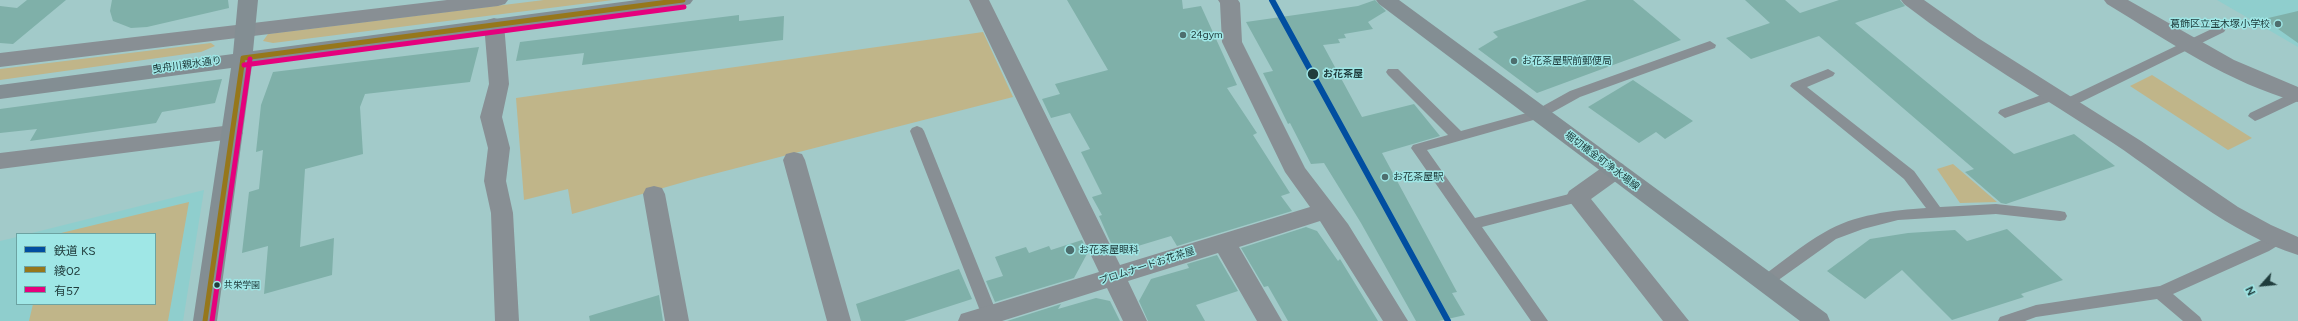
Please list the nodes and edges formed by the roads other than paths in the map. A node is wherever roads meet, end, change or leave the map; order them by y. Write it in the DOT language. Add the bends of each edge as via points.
graph roads {
  1 [pos="248,0"];
  2 [pos="498,0"];
  3 [pos="684,0"];
  4 [pos="979,0"];
  5 [pos="1228,0"];
  6 [pos="1386,0"];
  7 [pos="1911,0"];
  8 [pos="2114,0"];
  9 [pos="494,24"];
  10 [pos="2220,29"];
  11 [pos="245,30"];
  12 [pos="2188,44"];
  13 [pos="1710,45"];
  14 [pos="243,58"];
  15 [pos="0,60"];
  16 [pos="1393,72"];
  17 [pos="1828,73"];
  18 [pos="0,92"];
  19 [pos="2298,95"];
  20 [pos="2061,99"];
  21 [pos="2005,112"];
  22 [pos="1540,114"];
  23 [pos="2255,116"];
  24 [pos="917,131"];
  25 [pos="232,133"];
  26 [pos="1458,136"];
  27 [pos="794,160"];
  28 [pos="0,161"];
  29 [pos="1615,170"];
  30 [pos="654,194"];
  31 [pos="1577,197"];
  32 [pos="1325,211"];
  33 [pos="1936,212"];
  34 [pos="2060,216"];
  35 [pos="1472,224"];
  36 [pos="2277,239"];
  37 [pos="1224,242"];
  38 [pos="2298,246"];
  39 [pos="1113,277"];
  40 [pos="1765,282"];
  41 [pos="2160,292"];
  42 [pos="2041,316"];
  43 [pos="984,319"];
  44 [pos="205,321"];
  45 [pos="507,321"];
  46 [pos="678,321"];
  47 [pos="839,321"];
  48 [pos="1135,321"];
  49 [pos="1270,321"];
  50 [pos="1396,321"];
  51 [pos="1540,321"];
  52 [pos="1677,321"];
  53 [pos="1818,321"];
  54 [pos="2006,321"];
  55 [pos="2194,321"];
  1 -- 11 [label="street"];
  2 -- 11 [label="street"];
  3 -- 9 [label="street, 曳舟川親水通り"];
  4 -- 39 [label="street"];
  5 -- 32 [label="street" via="1232,42 1296,172"];
  6 -- 22 [label="street, 堀切橋金町浄水場線"];
  7 -- 20 [label="street" via="1934,19"];
  8 -- 12 [label="street"];
  9 -- 14 [label="street, 曳舟川親水通り"];
  9 -- 45 [label="street" via="499,84 491,117 498,148 495,181 502,213"];
  10 -- 12 [label="lane"];
  11 -- 14 [label="street"];
  11 -- 15 [label="street"];
  12 -- 19 [label="street" via="2264,84"];
  12 -- 20 [label="lane"];
  13 -- 22 [label="lane" via="1575,94"];
  14 -- 18 [label="street, 曳舟川親水通り"];
  14 -- 25 [label="street"];
  16 -- 26 [label="lane"];
  17 -- 33 [label="lane" via="1797,86 1909,175"];
  19 -- 23 [label="lane"];
  20 -- 21 [label="lane"];
  20 -- 36 [label="street" via="2219,207"];
  22 -- 26 [label="lane"];
  22 -- 29 [label="street, 堀切橋金町浄水場線"];
  24 -- 43 [label="lane"];
  25 -- 28 [label="street"];
  25 -- 44 [label="street"];
  26 -- 35 [label="lane" via="1418,148"];
  27 -- 47 [label="street"];
  29 -- 31 [label="street"];
  29 -- 40 [label="street, 堀切橋金町浄水場線"];
  30 -- 46 [label="street"];
  31 -- 35 [label="lane"];
  31 -- 52 [label="street"];
  32 -- 37 [label="street, プロムナードお花茶屋"];
  32 -- 50 [label="street" via="1340,230"];
  33 -- 34 [label="lane" via="1996,209"];
  33 -- 40 [label="lane" via="1898,215 1860,224 1831,235"];
  35 -- 51 [label="lane"];
  36 -- 38 [label="street"];
  36 -- 41 [label="lane"];
  37 -- 39 [label="street, プロムナードお花茶屋"];
  37 -- 49 [label="street"];
  39 -- 43 [label="street, プロムナードお花茶屋"];
  39 -- 48 [label="street"];
  40 -- 53 [label="street, 堀切橋金町浄水場線"];
  41 -- 42 [label="lane"];
  41 -- 55 [label="lane"];
  42 -- 54 [label="lane"];
}
